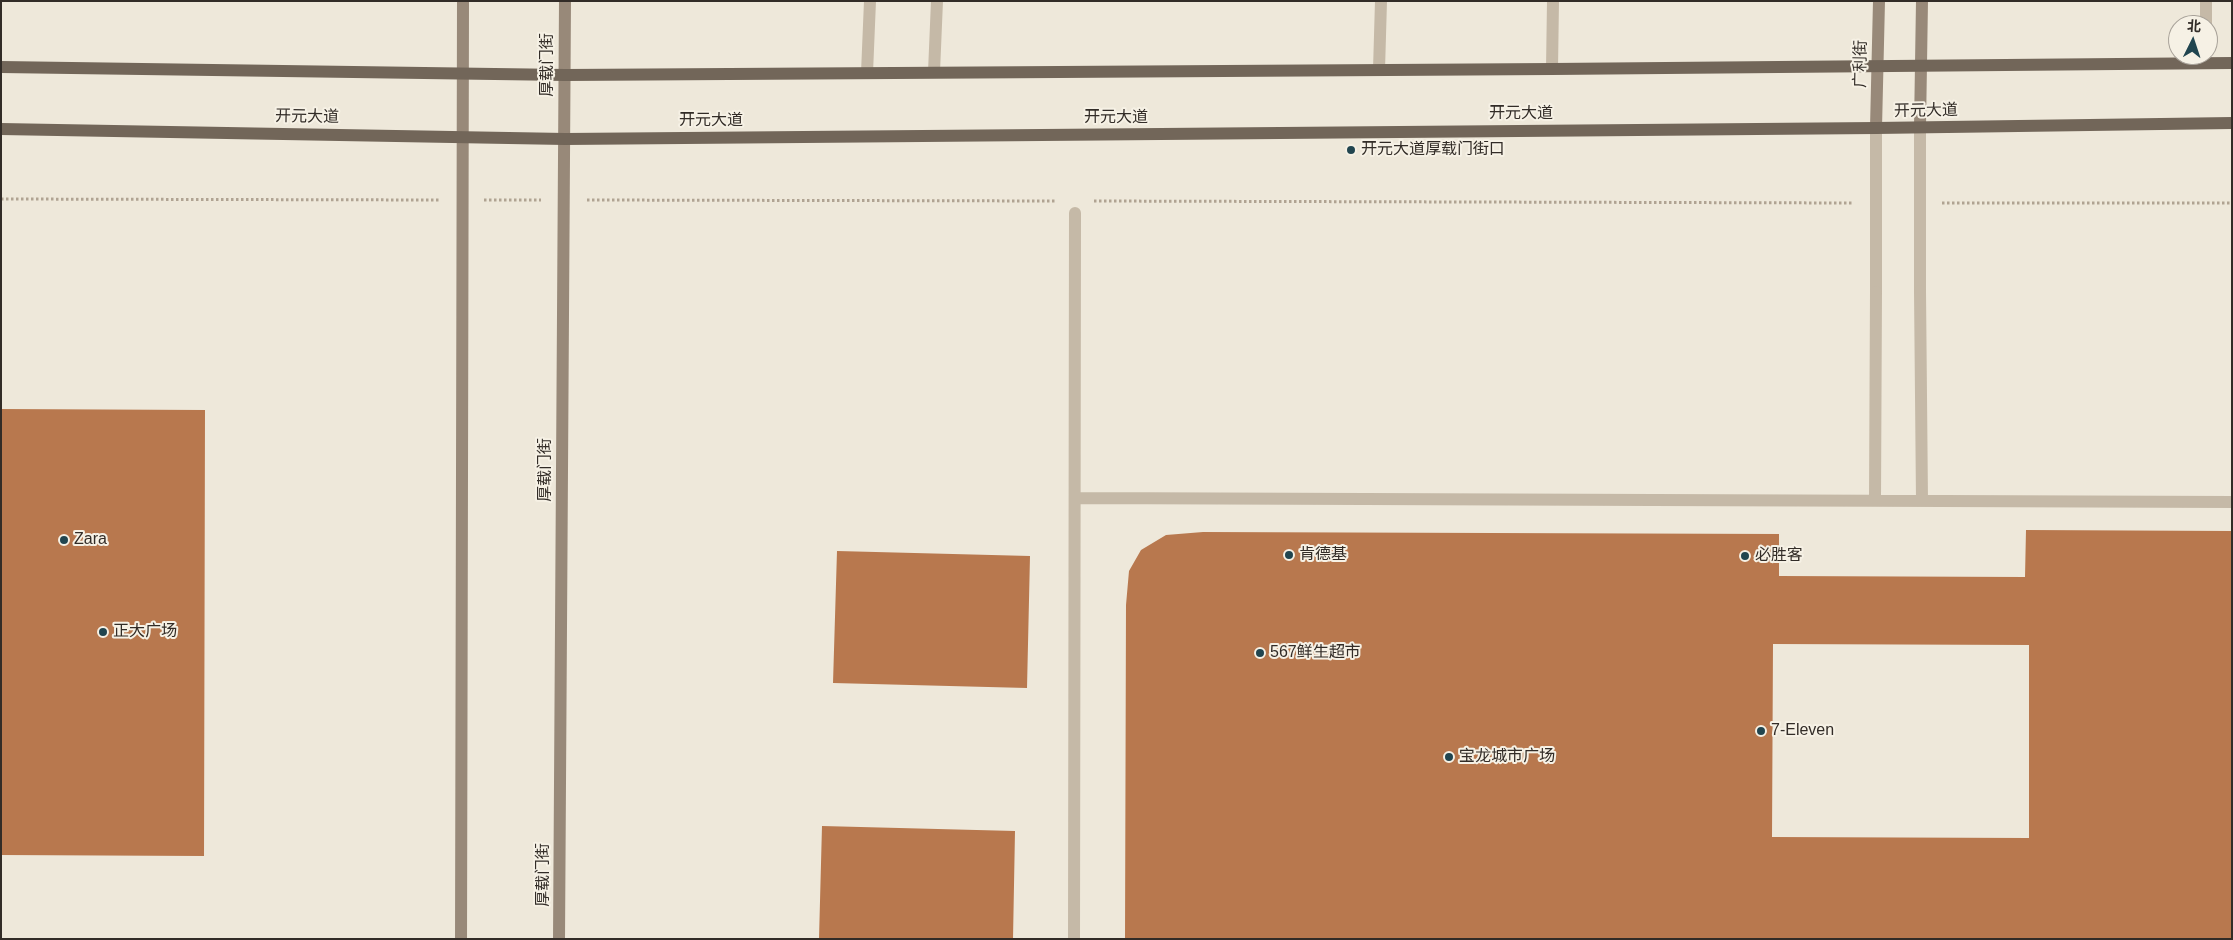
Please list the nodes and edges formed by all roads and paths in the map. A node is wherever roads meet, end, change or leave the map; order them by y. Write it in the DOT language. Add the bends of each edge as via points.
graph roads {
  1 [pos="462,1"];
  2 [pos="565,1"];
  3 [pos="870,1"];
  4 [pos="937,1"];
  5 [pos="1381,1"];
  6 [pos="1553,1"];
  7 [pos="1878,1"];
  8 [pos="1922,1"];
  9 [pos="2206,1"];
  10 [pos="2206,15"];
  11 [pos="2168,60"];
  12 [pos="2218,61"];
  13 [pos="2232,63"];
  14 [pos="1878,66"];
  15 [pos="1920,66"];
  16 [pos="1,67"];
  17 [pos="1552,69"];
  18 [pos="1380,70"];
  19 [pos="462,72"];
  20 [pos="867,72"];
  21 [pos="934,72"];
  22 [pos="565,74"];
  23 [pos="2232,123"];
  24 [pos="1920,127"];
  25 [pos="1876,128"];
  26 [pos="1,129"];
  27 [pos="463,136"];
  28 [pos="565,139"];
  29 [pos="1,199"];
  30 [pos="462,200"];
  31 [pos="564,200"];
  32 [pos="1060,201"];
  33 [pos="1090,201"];
  34 [pos="1876,203"];
  35 [pos="1920,203"];
  36 [pos="2232,203"];
  37 [pos="1075,213"];
  38 [pos="1075,498"];
  39 [pos="1875,500"];
  40 [pos="1922,501"];
  41 [pos="2232,502"];
  42 [pos="461,939"];
  43 [pos="559,939"];
  44 [pos="1074,939"];
  1 -- 19 [label="main road"];
  2 -- 22 [label="main road, 厚载门街"];
  3 -- 20 [label="street"];
  4 -- 21 [label="street"];
  5 -- 18 [label="street"];
  6 -- 17 [label="street"];
  7 -- 14 [label="main road, 广利街"];
  8 -- 15 [label="main road"];
  9 -- 10 [label="street"];
  11 -- 15 [label="main road"];
  12 -- 13 [label="main road"];
  14 -- 15 [label="main road"];
  14 -- 17 [label="main road"];
  14 -- 25 [label="main road, 广利街"];
  15 -- 24 [label="main road"];
  16 -- 19 [label="main road"];
  17 -- 18 [label="main road"];
  18 -- 21 [label="main road"];
  19 -- 22 [label="main road"];
  19 -- 27 [label="main road"];
  20 -- 21 [label="main road"];
  20 -- 22 [label="main road"];
  22 -- 28 [label="main road, 厚载门街"];
  23 -- 24 [label="main road, 开元大道"];
  24 -- 25 [label="main road, 开元大道"];
  24 -- 35 [label="street"];
  25 -- 28 [label="main road, 开元大道"];
  25 -- 34 [label="street"];
  26 -- 27 [label="main road, 开元大道"];
  27 -- 28 [label="main road, 开元大道"];
  27 -- 30 [label="main road"];
  28 -- 31 [label="main road, 厚载门街"];
  29 -- 30 [label="path"];
  30 -- 31 [label="path"];
  30 -- 42 [label="main road"];
  31 -- 32 [label="path"];
  31 -- 43 [label="main road, 厚载门街"];
  33 -- 34 [label="path"];
  34 -- 39 [label="street"];
  35 -- 36 [label="path"];
  35 -- 40 [label="street"];
  37 -- 38 [label="street"];
  38 -- 39 [label="street"];
  38 -- 44 [label="street"];
  39 -- 40 [label="street"];
  40 -- 41 [label="street"];
}
